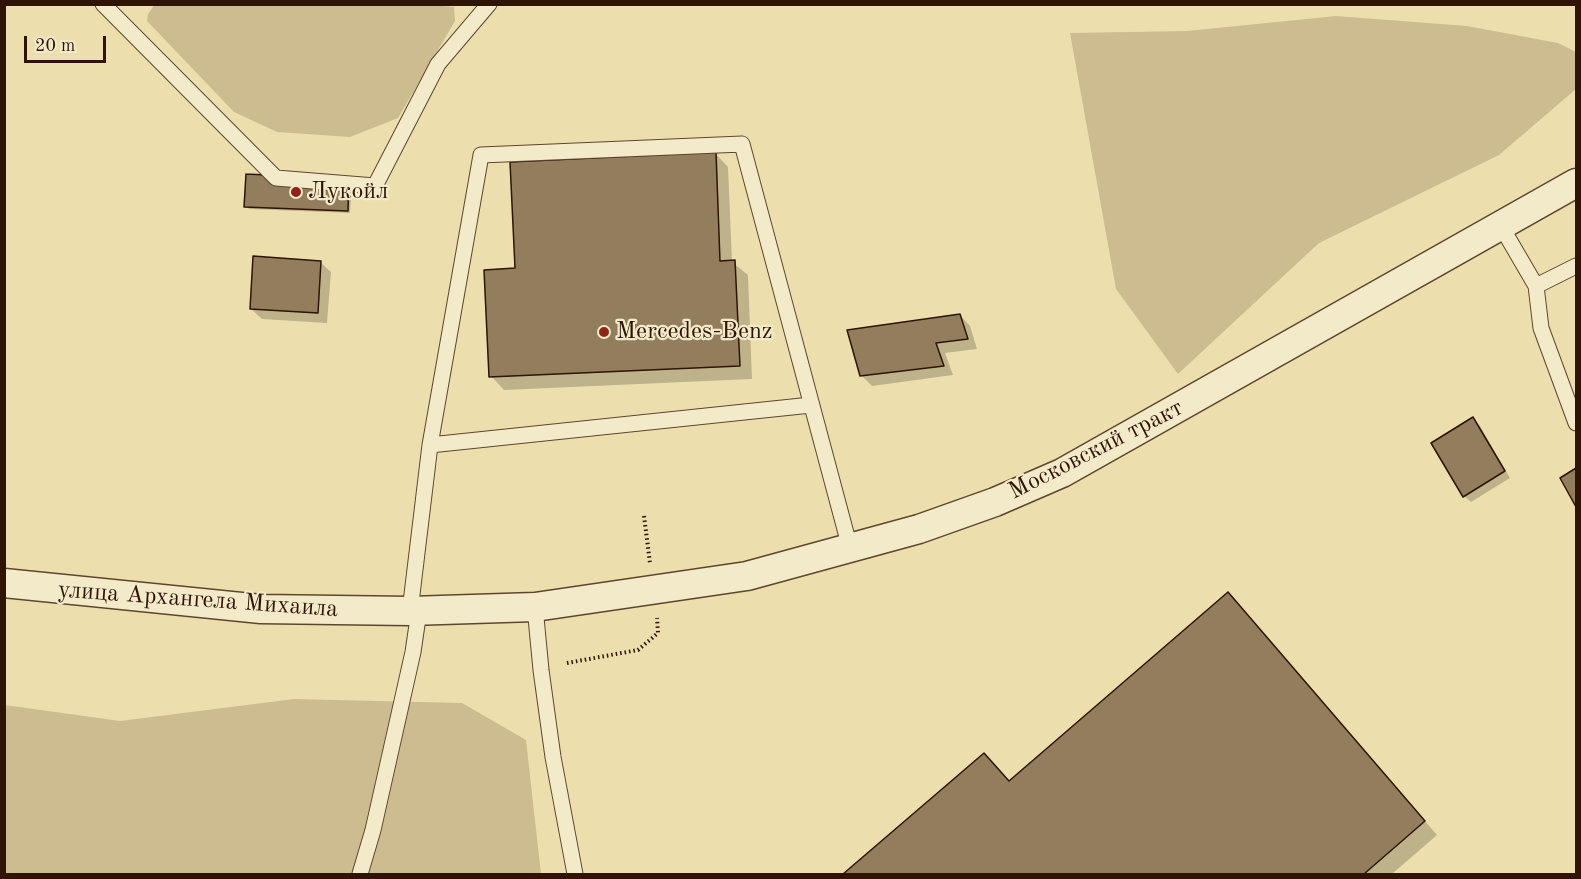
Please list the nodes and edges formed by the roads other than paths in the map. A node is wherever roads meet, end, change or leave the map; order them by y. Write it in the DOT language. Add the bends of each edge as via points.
graph roads {
  1 [pos="104,4"];
  2 [pos="489,4"];
  3 [pos="1576,183"];
  4 [pos="1501,226"];
  5 [pos="1576,266"];
  6 [pos="1536,286"];
  7 [pos="811,405"];
  8 [pos="1576,423"];
  9 [pos="430,445"];
  10 [pos="850,548"];
  11 [pos="4,583"];
  12 [pos="535,607"];
  13 [pos="415,611"];
  14 [pos="360,874"];
  15 [pos="575,874"];
  1 -- 2 [label="lane" via="276,178 375,186 438,64"];
  3 -- 4 [label="street, Московский тракт"];
  4 -- 6 [label="lane"];
  4 -- 10 [label="street, Московский тракт" via="1062,473 919,529"];
  5 -- 6 [label="lane"];
  6 -- 8 [label="lane" via="1541,328"];
  7 -- 9 [label="lane"];
  7 -- 9 [label="lane" via="742,144 481,154"];
  7 -- 10 [label="lane"];
  9 -- 13 [label="lane"];
  10 -- 12 [label="street, Московский тракт" via="747,576"];
  11 -- 13 [label="street, улица Архангела Михаила" via="261,609"];
  12 -- 13 [label="street, улица Архангела Михаила"];
  12 -- 15 [label="lane" via="551,746"];
  13 -- 14 [label="lane" via="413,652"];
}
